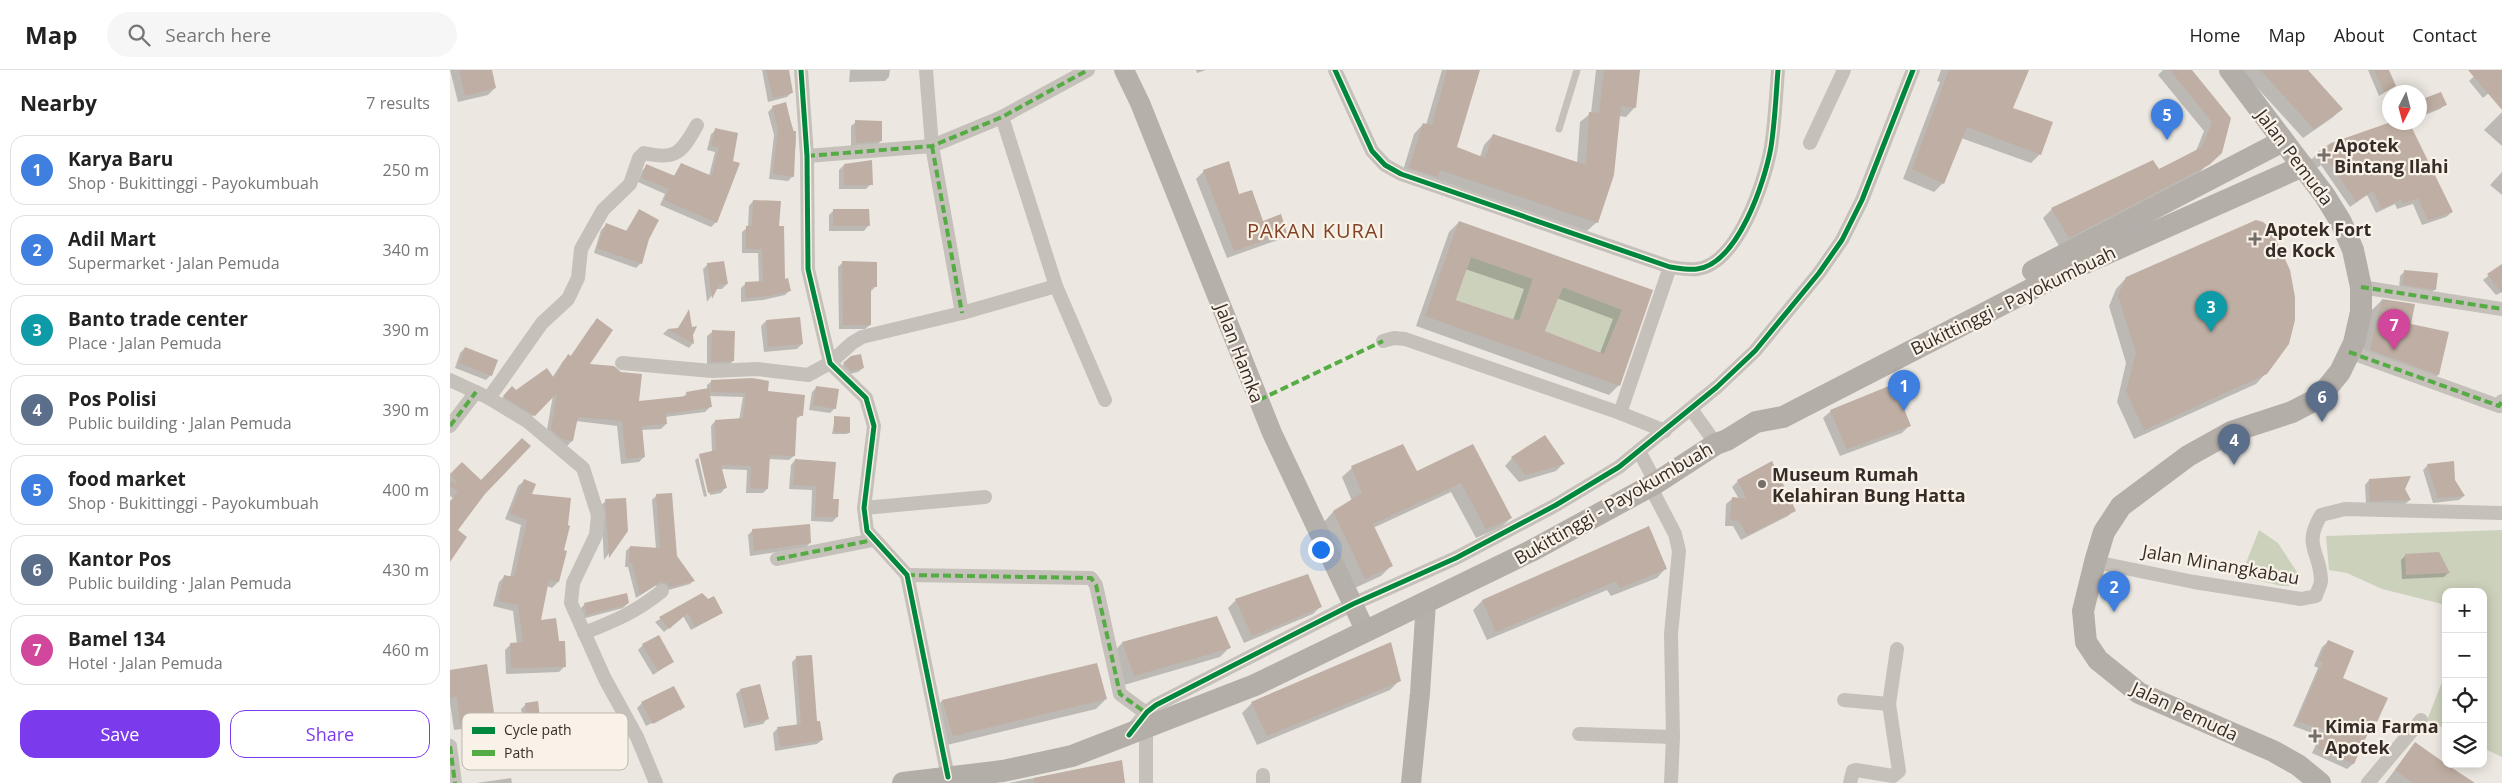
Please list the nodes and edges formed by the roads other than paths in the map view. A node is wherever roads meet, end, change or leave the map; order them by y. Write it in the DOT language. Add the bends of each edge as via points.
graph roads {
  1 [pos="801,70"];
  2 [pos="926,70"];
  3 [pos="1088,70"];
  4 [pos="1124,70"];
  5 [pos="1335,70"];
  6 [pos="1577,70"];
  7 [pos="1778,70"];
  8 [pos="1844,70"];
  9 [pos="1913,70"];
  10 [pos="2230,70"];
  11 [pos="1002,117"];
  12 [pos="698,125"];
  13 [pos="1559,129"];
  14 [pos="2283,141"];
  15 [pos="1810,143"];
  16 [pos="932,146"];
  17 [pos="807,156"];
  18 [pos="2303,166"];
  19 [pos="1670,267"];
  20 [pos="1056,286"];
  21 [pos="2361,287"];
  22 [pos="2502,309"];
  23 [pos="962,313"];
  24 [pos="1383,341"];
  25 [pos="2349,352"];
  26 [pos="622,363"];
  27 [pos="830,363"];
  28 [pos="450,380"];
  29 [pos="483,395"];
  30 [pos="1105,400"];
  31 [pos="2502,401"];
  32 [pos="1691,409"];
  33 [pos="1620,413"];
  34 [pos="1756,422"];
  35 [pos="450,426"];
  36 [pos="1665,431"];
  37 [pos="1716,444"];
  38 [pos="1639,451"];
  39 [pos="1653,484"];
  40 [pos="984,497"];
  41 [pos="864,508"];
  42 [pos="2502,514"];
  43 [pos="873,540"];
  44 [pos="777,559"];
  45 [pos="2095,562"];
  46 [pos="907,575"];
  47 [pos="662,591"];
  48 [pos="1426,602"];
  49 [pos="1353,604"];
  50 [pos="1366,632"];
  51 [pos="584,633"];
  52 [pos="1897,649"];
  53 [pos="1844,700"];
  54 [pos="1889,704"];
  55 [pos="625,713"];
  56 [pos="628,719"];
  57 [pos="2421,720"];
  58 [pos="1140,726"];
  59 [pos="1579,734"];
  60 [pos="1673,738"];
  61 [pos="450,746"];
  62 [pos="948,778"];
  63 [pos="454,783"];
  64 [pos="656,783"];
  65 [pos="903,783"];
  66 [pos="1146,783"];
  67 [pos="1411,783"];
  68 [pos="1671,783"];
  69 [pos="1850,783"];
  70 [pos="2320,783"];
  71 [pos="2368,783"];
  1 -- 17 [label="street"];
  2 -- 16 [label="street"];
  3 -- 11 [label="street"];
  4 -- 49 [label="street, Jalan Hamka" via="1272,433"];
  5 -- 19 [label="street" via="1372,151 1401,174"];
  6 -- 13 [label="lane"];
  7 -- 19 [label="street" via="1771,147 1752,208 1737,238 1720,258 1698,269"];
  8 -- 15 [label="street"];
  9 -- 32 [label="street" via="1862,200 1842,240 1755,351"];
  10 -- 14 [label="main road, Jalan Pemuda"];
  11 -- 16 [label="street"];
  11 -- 20 [label="street"];
  12 -- 29 [label="street" via="677,154 662,158 644,153 639,158 630,184 602,210 582,249 578,278 568,299 542,323"];
  14 -- 18 [label="main road, Jalan Pemuda"];
  14 -- 34 [label="main road" via="1779,403"];
  16 -- 17 [label="street"];
  16 -- 23 [label="street"];
  17 -- 27 [label="street" via="806,255"];
  18 -- 21 [label="main road, Jalan Pemuda" via="2341,222 2353,250"];
  18 -- 34 [label="main road, Bukittinggi - Payokumbuah" via="2065,272 1783,417"];
  19 -- 33 [label="street"];
  20 -- 23 [label="street"];
  20 -- 30 [label="street"];
  21 -- 22 [label="street"];
  21 -- 25 [label="main road, Jalan Pemuda" via="2361,312"];
  23 -- 27 [label="street" via="862,337"];
  24 -- 33 [label="street" via="1404,338"];
  25 -- 31 [label="street" via="2499,406"];
  25 -- 45 [label="main road, Jalan Pemuda" via="2340,372 2319,398 2292,412 2222,437 2188,456 2121,506 2104,532"];
  26 -- 27 [label="street" via="712,371 757,369 808,376"];
  27 -- 41 [label="street" via="866,398 874,426"];
  28 -- 29 [label="street"];
  29 -- 35 [label="street"];
  29 -- 51 [label="street" via="527,421 583,468 598,515 596,535 573,583 571,603"];
  32 -- 36 [label="street"];
  32 -- 37 [label="street"];
  33 -- 36 [label="street"];
  34 -- 37 [label="main road, Bukittinggi - Payokumbuah"];
  36 -- 38 [label="street"];
  37 -- 39 [label="main road, Bukittinggi - Payokumbuah"];
  38 -- 39 [label="street"];
  38 -- 49 [label="street" via="1619,467 1556,505 1456,558"];
  39 -- 48 [label="main road, Bukittinggi - Payokumbuah" via="1534,550"];
  39 -- 60 [label="street" via="1679,551 1671,634"];
  40 -- 41 [label="street"];
  41 -- 43 [label="street" via="867,531"];
  42 -- 45 [label="street, Jalan Minangkabau" via="2344,509 2321,515 2314,528 2312,544 2321,581 2316,596 2301,599"];
  43 -- 44 [label="street"];
  43 -- 46 [label="street"];
  45 -- 70 [label="main road, Jalan Pemuda" via="2083,611 2086,642 2098,660 2139,692 2273,751"];
  46 -- 58 [label="street" via="1091,578 1096,585 1120,694"];
  46 -- 62 [label="street"];
  47 -- 51 [label="street" via="640,609"];
  48 -- 50 [label="main road, Bukittinggi - Payokumbuah"];
  48 -- 67 [label="street"];
  49 -- 50 [label="street, Jalan Hamka"];
  49 -- 58 [label="street" via="1156,705"];
  50 -- 58 [label="main road, Bukittinggi - Payokumbuah" via="1254,685"];
  51 -- 55 [label="street"];
  52 -- 54 [label="street"];
  53 -- 54 [label="street"];
  54 -- 69 [label="street" via="1899,771 1893,776 1856,770"];
  56 -- 64 [label="street"];
  57 -- 71 [label="street"];
  58 -- 62 [label="main road, Bukittinggi - Payokumbuah" via="1072,756 1003,771"];
  58 -- 66 [label="street"];
  59 -- 60 [label="street"];
  60 -- 68 [label="street"];
  61 -- 63 [label="street"];
  62 -- 65 [label="main road, Bukittinggi - Payokumbuah"];
}
